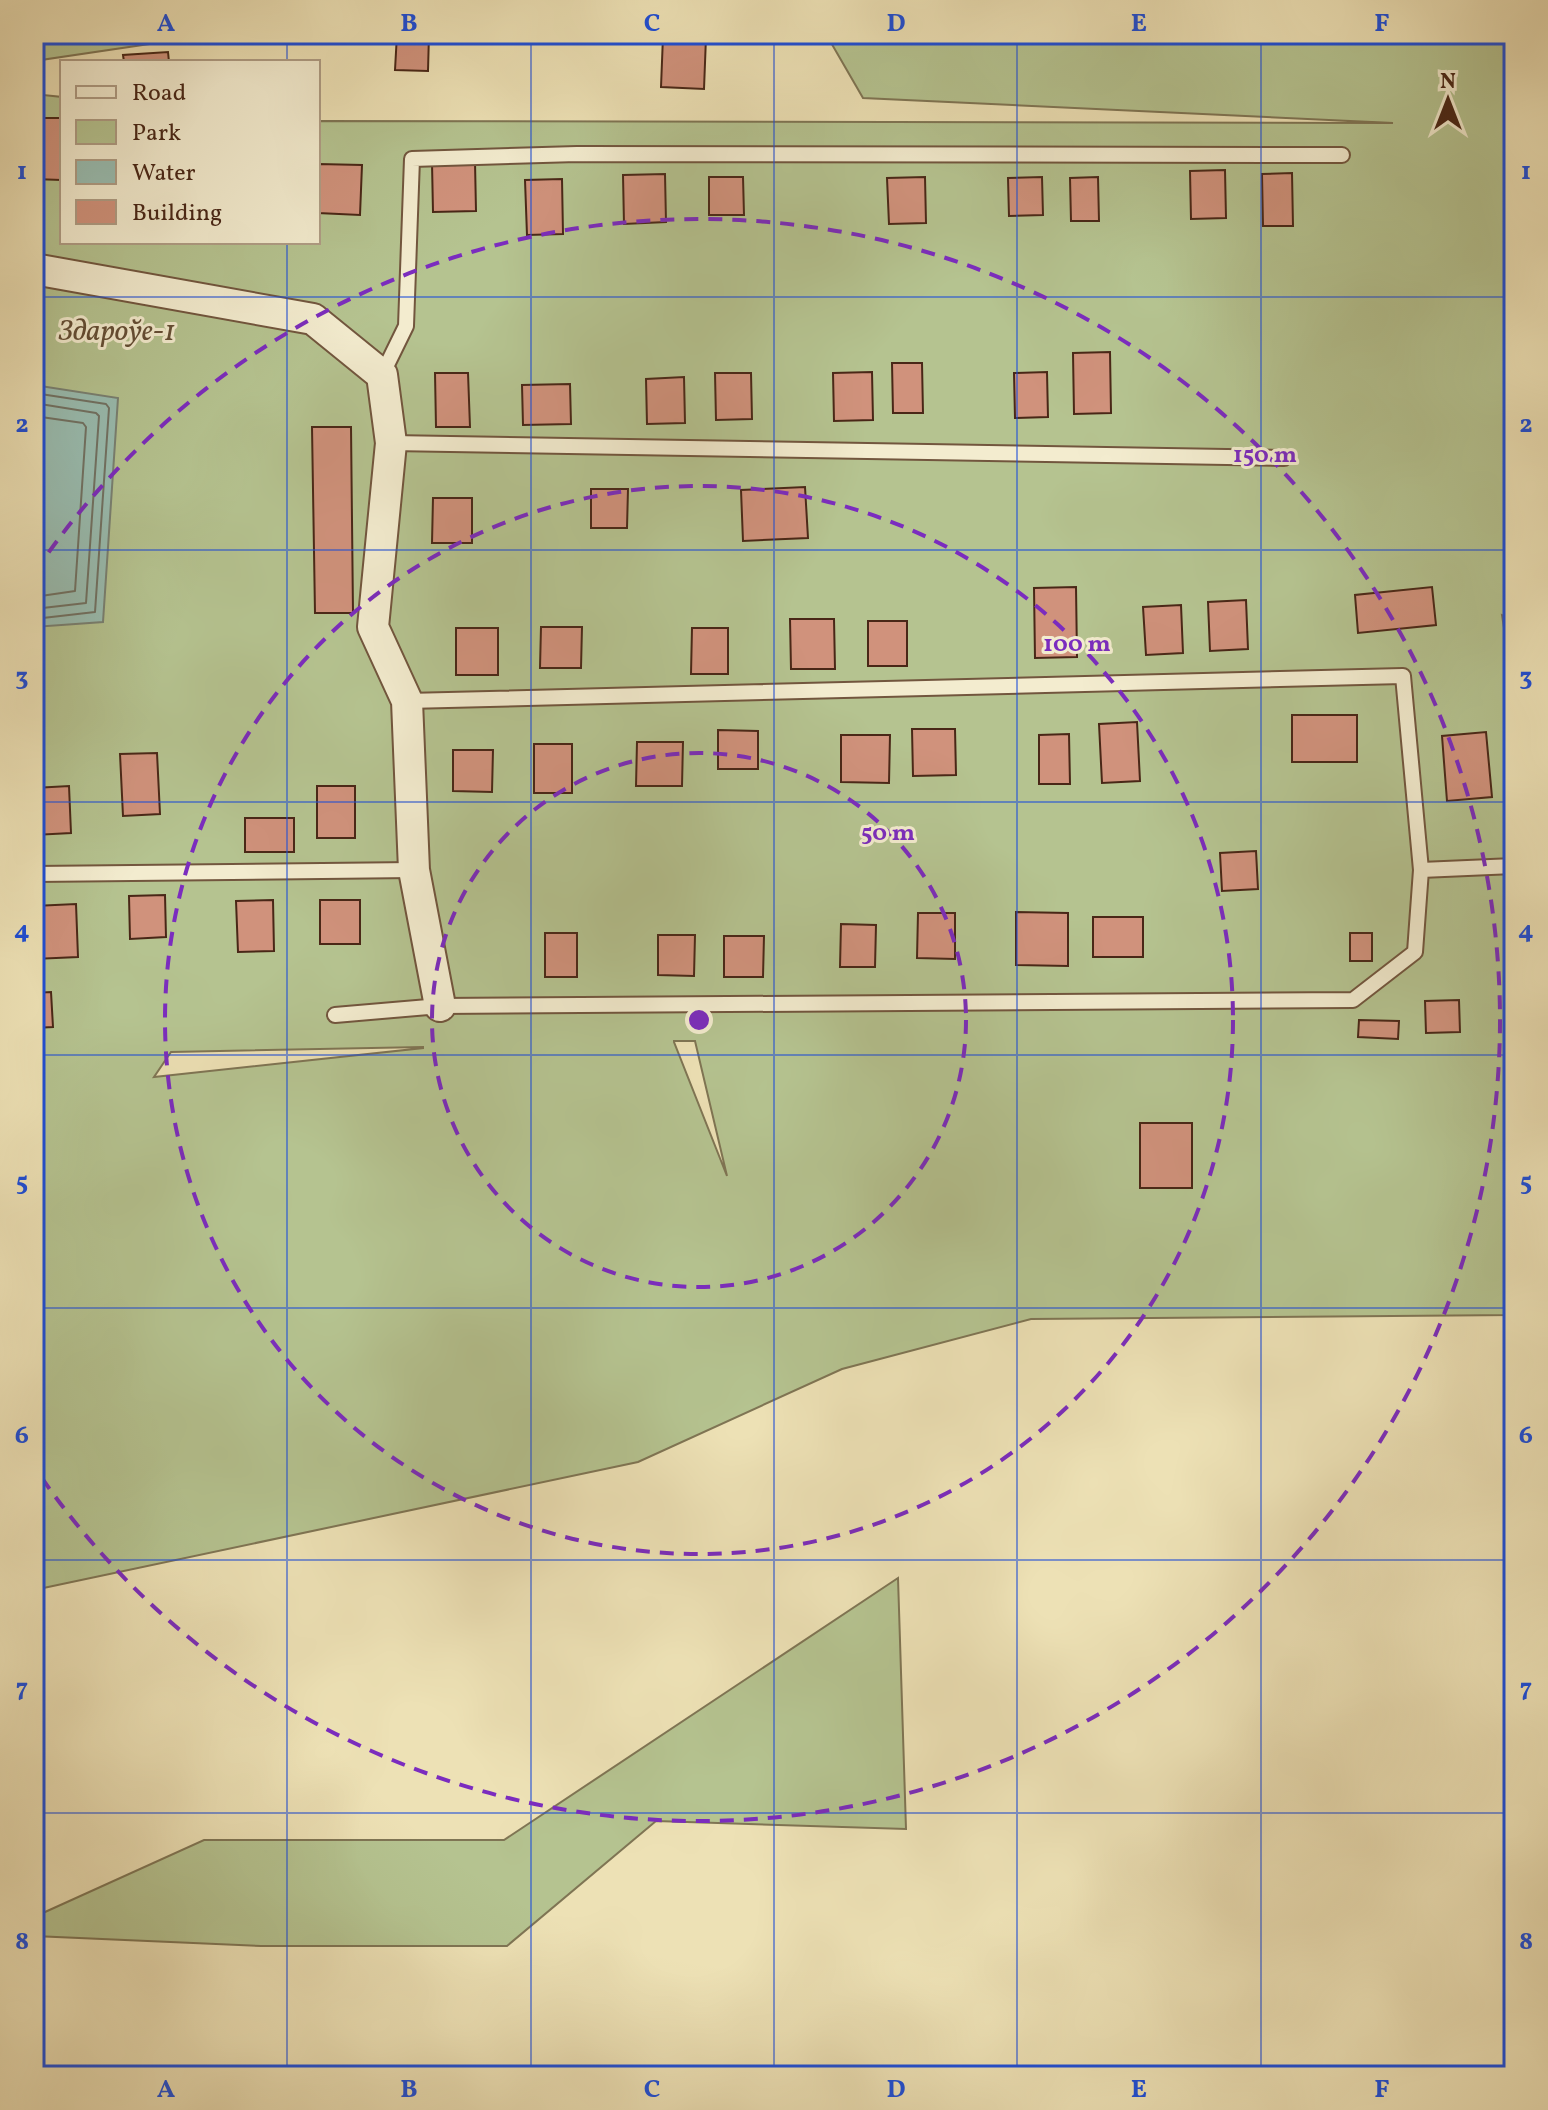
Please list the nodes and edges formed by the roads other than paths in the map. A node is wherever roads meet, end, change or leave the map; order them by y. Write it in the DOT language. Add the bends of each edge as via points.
graph roads {
  1 [pos="1342,155"];
  2 [pos="34,269"];
  3 [pos="382,375"];
  4 [pos="391,443"];
  5 [pos="1284,458"];
  6 [pos="407,701"];
  7 [pos="1514,866"];
  8 [pos="414,870"];
  9 [pos="1421,870"];
  10 [pos="34,874"];
  11 [pos="440,1006"];
  12 [pos="335,1015"];
  1 -- 3 [label="lane" via="577,154 412,159 406,326"];
  2 -- 3 [label="street" via="313,319"];
  3 -- 4 [label="street"];
  4 -- 5 [label="lane"];
  4 -- 6 [label="street" via="373,627"];
  6 -- 8 [label="street"];
  6 -- 9 [label="lane" via="1403,676"];
  7 -- 9 [label="lane"];
  8 -- 10 [label="lane"];
  8 -- 11 [label="street"];
  9 -- 11 [label="lane" via="1415,952 1353,1000"];
  11 -- 12 [label="lane"];
}
